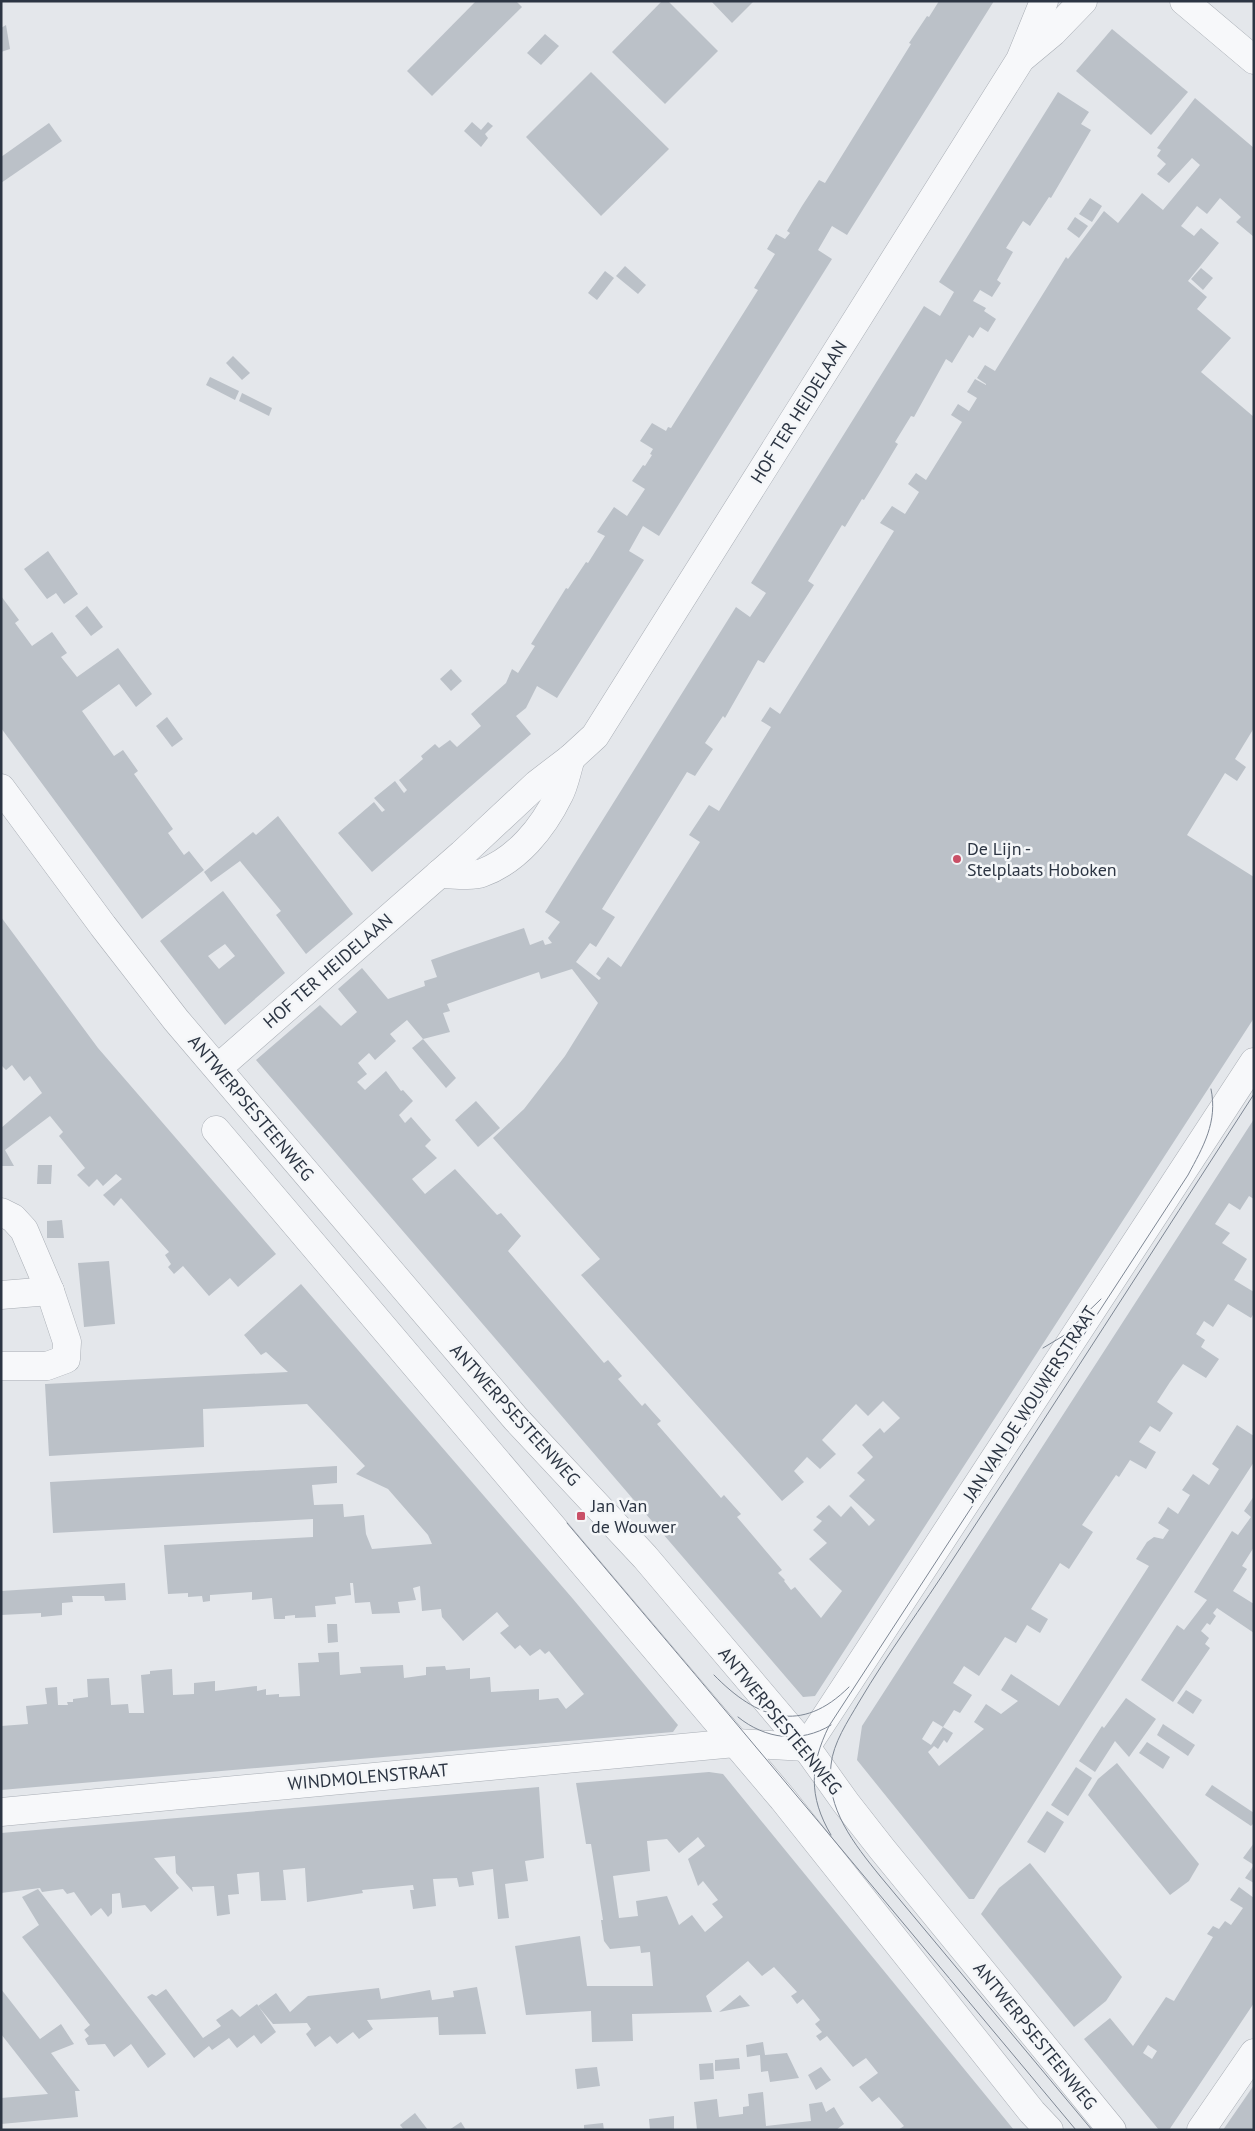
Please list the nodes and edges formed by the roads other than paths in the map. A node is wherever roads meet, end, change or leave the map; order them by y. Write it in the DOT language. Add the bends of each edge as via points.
graph roads {
  1 [pos="1044,1"];
  2 [pos="1082,1"];
  3 [pos="1184,1"];
  4 [pos="1020,60"];
  5 [pos="1254,60"];
  6 [pos="571,758"];
  7 [pos="1,788"];
  8 [pos="439,874"];
  9 [pos="1254,1062"];
  10 [pos="218,1068"];
  11 [pos="216,1130"];
  12 [pos="1,1212"];
  13 [pos="50,1291"];
  14 [pos="1,1295"];
  15 [pos="1,1366"];
  16 [pos="735,1743"];
  17 [pos="806,1747"];
  18 [pos="1,1812"];
  19 [pos="1254,2053"];
  20 [pos="1048,2130"];
  21 [pos="1112,2130"];
  22 [pos="1201,2130"];
  1 -- 4 [label="street, HOF TER HEIDELAAN"];
  2 -- 4 [label="street, HOF TER HEIDELAAN"];
  3 -- 5 [label="street"];
  4 -- 6 [label="street, HOF TER HEIDELAAN" via="622,695 595,736"];
  6 -- 8 [label="street, HOF TER HEIDELAAN" via="537,784"];
  6 -- 8 [label="street" via="560,794 534,836 519,851 480,874"];
  7 -- 10 [label="street, ANTWERPSESTEENWEG" via="103,926"];
  8 -- 10 [label="street, HOF TER HEIDELAAN"];
  9 -- 17 [label="street, JAN VAN DE WOUWERSTRAAT"];
  10 -- 17 [label="street, ANTWERPSESTEENWEG" via="516,1419 645,1557"];
  11 -- 16 [label="street"];
  12 -- 13 [label="street" via="13,1218 24,1230"];
  13 -- 14 [label="street"];
  13 -- 15 [label="street" via="67,1342 66,1359 47,1366"];
  16 -- 17 [label="street, WINDMOLENSTRAAT"];
  16 -- 18 [label="street, WINDMOLENSTRAAT"];
  16 -- 20 [label="street"];
  17 -- 21 [label="street, ANTWERPSESTEENWEG" via="876,1841"];
  19 -- 22 [label="street"];
}
